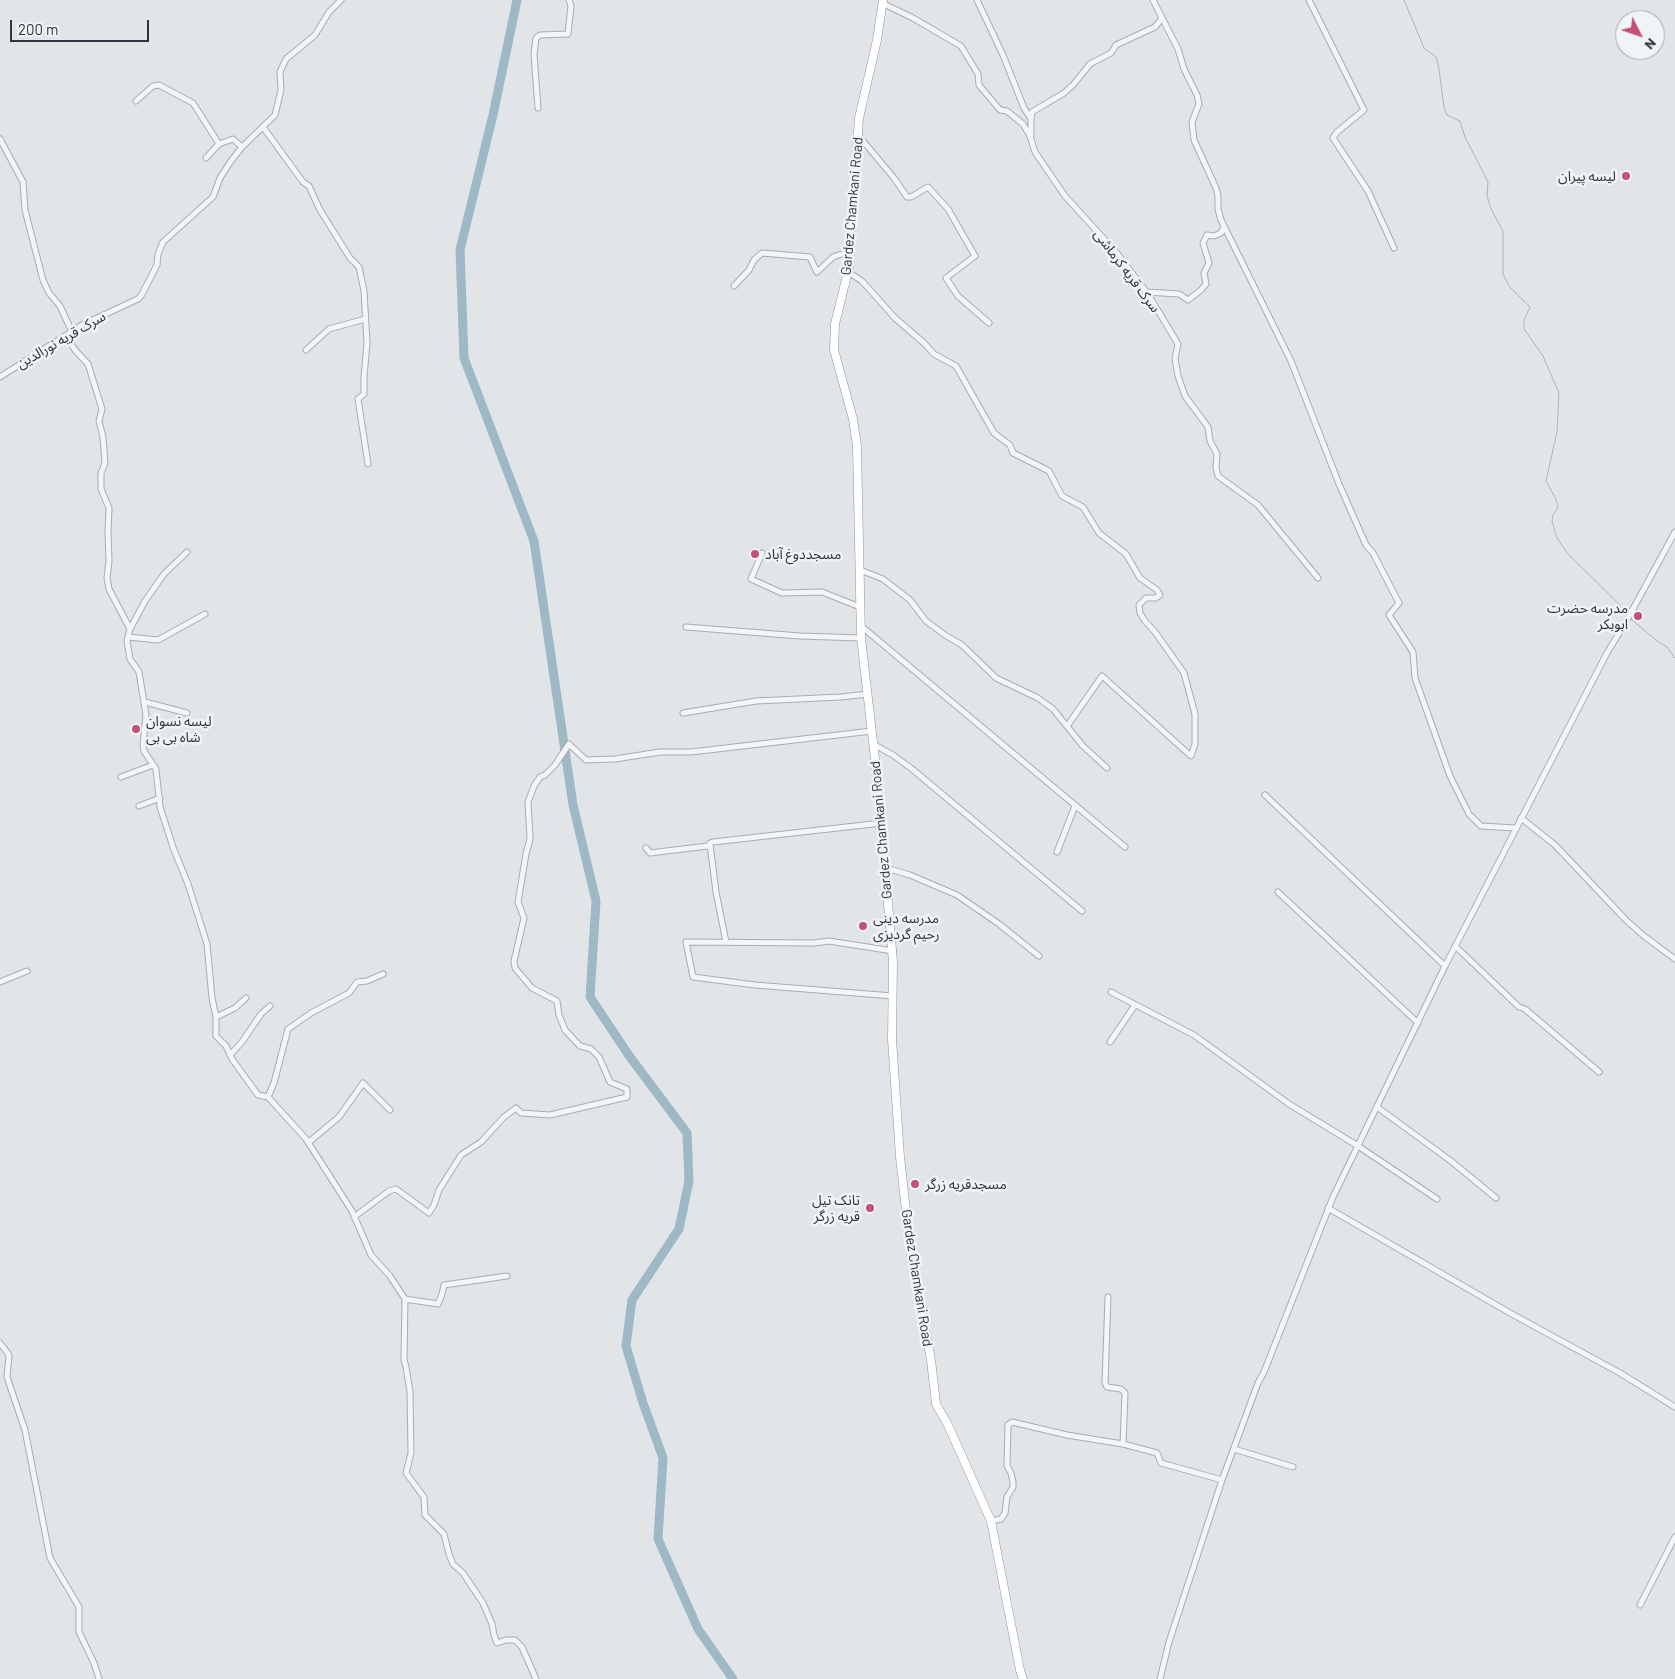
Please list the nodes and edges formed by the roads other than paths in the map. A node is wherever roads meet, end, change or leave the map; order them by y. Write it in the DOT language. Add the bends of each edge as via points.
graph roads {
  1 [pos="341,0"];
  2 [pos="569,0"];
  3 [pos="977,0"];
  4 [pos="1153,0"];
  5 [pos="1309,0"];
  6 [pos="882,2"];
  7 [pos="1162,18"];
  8 [pos="136,101"];
  9 [pos="538,108"];
  10 [pos="1031,119"];
  11 [pos="263,127"];
  12 [pos="858,134"];
  13 [pos="1030,136"];
  14 [pos="0,139"];
  15 [pos="219,144"];
  16 [pos="242,147"];
  17 [pos="206,158"];
  18 [pos="1224,226"];
  19 [pos="1394,248"];
  20 [pos="850,251"];
  21 [pos="848,272"];
  22 [pos="734,286"];
  23 [pos="1146,292"];
  24 [pos="365,319"];
  25 [pos="989,323"];
  26 [pos="72,332"];
  27 [pos="66,336"];
  28 [pos="306,350"];
  29 [pos="0,377"];
  30 [pos="368,464"];
  31 [pos="1675,532"];
  32 [pos="188,552"];
  33 [pos="762,553"];
  34 [pos="860,570"];
  35 [pos="1318,578"];
  36 [pos="860,607"];
  37 [pos="205,614"];
  38 [pos="861,626"];
  39 [pos="686,627"];
  40 [pos="130,629"];
  41 [pos="128,637"];
  42 [pos="861,638"];
  43 [pos="868,694"];
  44 [pos="145,702"];
  45 [pos="187,713"];
  46 [pos="683,713"];
  47 [pos="1068,725"];
  48 [pos="872,730"];
  49 [pos="873,744"];
  50 [pos="153,765"];
  51 [pos="1107,768"];
  52 [pos="121,776"];
  53 [pos="1265,794"];
  54 [pos="160,798"];
  55 [pos="139,806"];
  56 [pos="1076,806"];
  57 [pos="1521,818"];
  58 [pos="882,823"];
  59 [pos="1516,828"];
  60 [pos="710,844"];
  61 [pos="1125,847"];
  62 [pos="646,848"];
  63 [pos="1057,852"];
  64 [pos="886,868"];
  65 [pos="1278,892"];
  66 [pos="1082,911"];
  67 [pos="726,942"];
  68 [pos="1455,946"];
  69 [pos="892,951"];
  70 [pos="1039,956"];
  71 [pos="1675,958"];
  72 [pos="1445,966"];
  73 [pos="27,971"];
  74 [pos="383,974"];
  75 [pos="0,982"];
  76 [pos="1111,992"];
  77 [pos="893,996"];
  78 [pos="246,998"];
  79 [pos="1134,1005"];
  80 [pos="270,1006"];
  81 [pos="216,1017"];
  82 [pos="1418,1022"];
  83 [pos="1110,1042"];
  84 [pos="230,1055"];
  85 [pos="1599,1072"];
  86 [pos="268,1097"];
  87 [pos="1377,1107"];
  88 [pos="390,1110"];
  89 [pos="309,1142"];
  90 [pos="1358,1146"];
  91 [pos="1496,1198"];
  92 [pos="1437,1199"];
  93 [pos="1328,1208"];
  94 [pos="354,1217"];
  95 [pos="507,1276"];
  96 [pos="1108,1297"];
  97 [pos="405,1299"];
  98 [pos="0,1343"];
  99 [pos="1675,1408"];
  100 [pos="1123,1444"];
  101 [pos="1234,1449"];
  102 [pos="1293,1467"];
  103 [pos="1222,1480"];
  104 [pos="991,1521"];
  105 [pos="1675,1537"];
  106 [pos="1640,1605"];
  107 [pos="99,1679"];
  108 [pos="536,1679"];
  109 [pos="1023,1679"];
  110 [pos="1160,1679"];
  1 -- 11 [label="street, سرک قریه نورالدین" via="315,35 286,59 280,72 280,100 275,115"];
  2 -- 9 [label="street" via="568,34 536,38"];
  3 -- 10 [label="street"];
  4 -- 7 [label="street"];
  5 -- 19 [label="street" via="1364,110 1333,138 1368,192"];
  6 -- 12 [label="highway, Gardez Chamkani Road"];
  6 -- 13 [label="street, سرک قریه کرماشی" via="961,46 978,74 979,84 1000,110 1023,124"];
  7 -- 10 [label="street" via="1155,27 1116,45 1111,53 1090,64 1064,93 1032,112"];
  7 -- 18 [label="street" via="1197,95 1198,104 1192,122 1194,140 1216,188"];
  8 -- 15 [label="street" via="153,86 159,85 193,103"];
  10 -- 13 [label="street"];
  11 -- 16 [label="street, سرک قریه نورالدین"];
  11 -- 24 [label="street" via="309,186 320,210 359,267"];
  12 -- 20 [label="highway, Gardez Chamkani Road"];
  12 -- 25 [label="street" via="907,197 928,187 948,209 974,256 946,278 958,296"];
  13 -- 23 [label="street, سرک قریه کرماشی" via="1035,152 1065,196 1116,252"];
  14 -- 26 [label="street" via="23,182 25,210 43,280"];
  15 -- 16 [label="street" via="233,139"];
  15 -- 17 [label="street"];
  16 -- 26 [label="street, سرک قریه نورالدین" via="220,178 213,197 163,242 157,265 141,296"];
  18 -- 23 [label="street" via="1221,233 1208,235 1203,243 1209,263 1204,274 1206,284 1201,290 1188,300 1179,294"];
  18 -- 59 [label="street" via="1291,361 1366,545 1399,603 1389,615 1413,652 1415,678 1450,776 1469,814 1482,826"];
  20 -- 21 [label="highway, Gardez Chamkani Road"];
  20 -- 22 [label="street" via="833,257 817,272 810,257 762,253"];
  21 -- 34 [label="highway, Gardez Chamkani Road" via="834,324 834,350 857,446"];
  21 -- 47 [label="street" via="862,281 934,354 956,366 994,433 1010,445 1013,453 1049,470 1062,496 1083,507 1100,533 1126,554 1140,578 1160,595 1146,598 1138,604 1144,621 1156,632 1184,673 1195,714 1195,744 1191,756 1102,676"];
  23 -- 35 [label="street, سرک قریه کرماشی" via="1178,344 1178,376 1185,396 1208,427 1210,441 1217,454 1218,476 1258,505"];
  24 -- 28 [label="street" via="329,329"];
  24 -- 30 [label="street" via="364,394 358,399"];
  26 -- 27 [label="street, سرک قریه نورالدین"];
  27 -- 29 [label="street, سرک قریه نورالدین"];
  27 -- 40 [label="street" via="88,364 102,409 99,421 105,463 101,489 109,508 107,578 109,589"];
  31 -- 57 [label="street" via="1607,653"];
  32 -- 40 [label="street" via="164,574"];
  33 -- 36 [label="street" via="751,579 782,593 822,592"];
  34 -- 36 [label="highway, Gardez Chamkani Road"];
  34 -- 47 [label="street" via="883,579 910,600 926,621 962,645 996,678 1038,698"];
  36 -- 38 [label="highway, Gardez Chamkani Road"];
  37 -- 41 [label="street" via="158,640"];
  38 -- 42 [label="highway, Gardez Chamkani Road"];
  38 -- 56 [label="street"];
  39 -- 42 [label="street"];
  40 -- 41 [label="street"];
  41 -- 44 [label="street" via="130,659 139,672"];
  42 -- 43 [label="highway, Gardez Chamkani Road"];
  43 -- 46 [label="street" via="756,702"];
  43 -- 48 [label="highway, Gardez Chamkani Road"];
  44 -- 45 [label="street"];
  44 -- 50 [label="street" via="143,745"];
  47 -- 51 [label="street" via="1083,746"];
  48 -- 49 [label="highway, Gardez Chamkani Road"];
  48 -- 94 [label="street" via="615,759 586,760 569,744 556,766 537,782 528,802 530,839 518,902 524,918 515,968 532,988 557,1002 564,1030 580,1046 591,1049 599,1057 610,1082 627,1089 627,1097 550,1115 521,1113 516,1108 481,1142 462,1155 439,1190 429,1213 396,1189"];
  49 -- 58 [label="highway, Gardez Chamkani Road"];
  49 -- 66 [label="street" via="912,770"];
  50 -- 52 [label="street"];
  50 -- 54 [label="street"];
  53 -- 72 [label="street"];
  54 -- 55 [label="street"];
  54 -- 81 [label="street" via="160,807 207,944"];
  56 -- 61 [label="street"];
  56 -- 63 [label="street"];
  57 -- 59 [label="street"];
  57 -- 71 [label="street" via="1555,845 1626,920"];
  58 -- 60 [label="street"];
  58 -- 64 [label="highway, Gardez Chamkani Road"];
  59 -- 68 [label="street"];
  60 -- 62 [label="street" via="650,853"];
  60 -- 67 [label="street"];
  64 -- 69 [label="highway, Gardez Chamkani Road"];
  64 -- 70 [label="street" via="948,890"];
  65 -- 82 [label="street"];
  67 -- 69 [label="street" via="828,941"];
  67 -- 77 [label="street" via="686,942 693,977"];
  68 -- 72 [label="street"];
  68 -- 85 [label="street" via="1519,1007"];
  69 -- 77 [label="highway, Gardez Chamkani Road"];
  72 -- 82 [label="street"];
  73 -- 75 [label="street"];
  74 -- 86 [label="street" via="357,982 349,993 288,1029"];
  76 -- 79 [label="street"];
  77 -- 104 [label="highway, Gardez Chamkani Road" via="892,1039 900,1157 936,1404"];
  78 -- 81 [label="street" via="235,1008"];
  79 -- 83 [label="street"];
  79 -- 90 [label="street" via="1194,1035 1289,1104"];
  80 -- 84 [label="street"];
  81 -- 84 [label="street" via="216,1036"];
  82 -- 87 [label="street"];
  84 -- 86 [label="street" via="258,1095"];
  86 -- 89 [label="street"];
  87 -- 90 [label="street"];
  87 -- 91 [label="street" via="1452,1161"];
  88 -- 89 [label="street" via="363,1083 340,1117"];
  89 -- 94 [label="street"];
  90 -- 92 [label="street"];
  90 -- 93 [label="street"];
  93 -- 99 [label="street" via="1620,1373"];
  93 -- 101 [label="street"];
  94 -- 97 [label="street" via="371,1256"];
  95 -- 97 [label="street" via="444,1284 438,1304"];
  96 -- 100 [label="street" via="1105,1383 1125,1393"];
  97 -- 108 [label="street" via="404,1360 410,1392 411,1453 406,1474 424,1497 424,1515 444,1534 453,1564 482,1603 497,1643 515,1640 522,1647"];
  98 -- 107 [label="street" via="9,1355 7,1376 25,1430 50,1558 79,1607 79,1632"];
  100 -- 103 [label="street" via="1157,1453 1160,1463"];
  100 -- 104 [label="street" via="1010,1423 1006,1466 1011,1473 1013,1487 1007,1497 1005,1513 1001,1519"];
  101 -- 102 [label="street"];
  101 -- 103 [label="street"];
  103 -- 110 [label="street" via="1168,1642"];
  104 -- 109 [label="highway, Gardez Chamkani Road"];
  105 -- 106 [label="street"];
}
